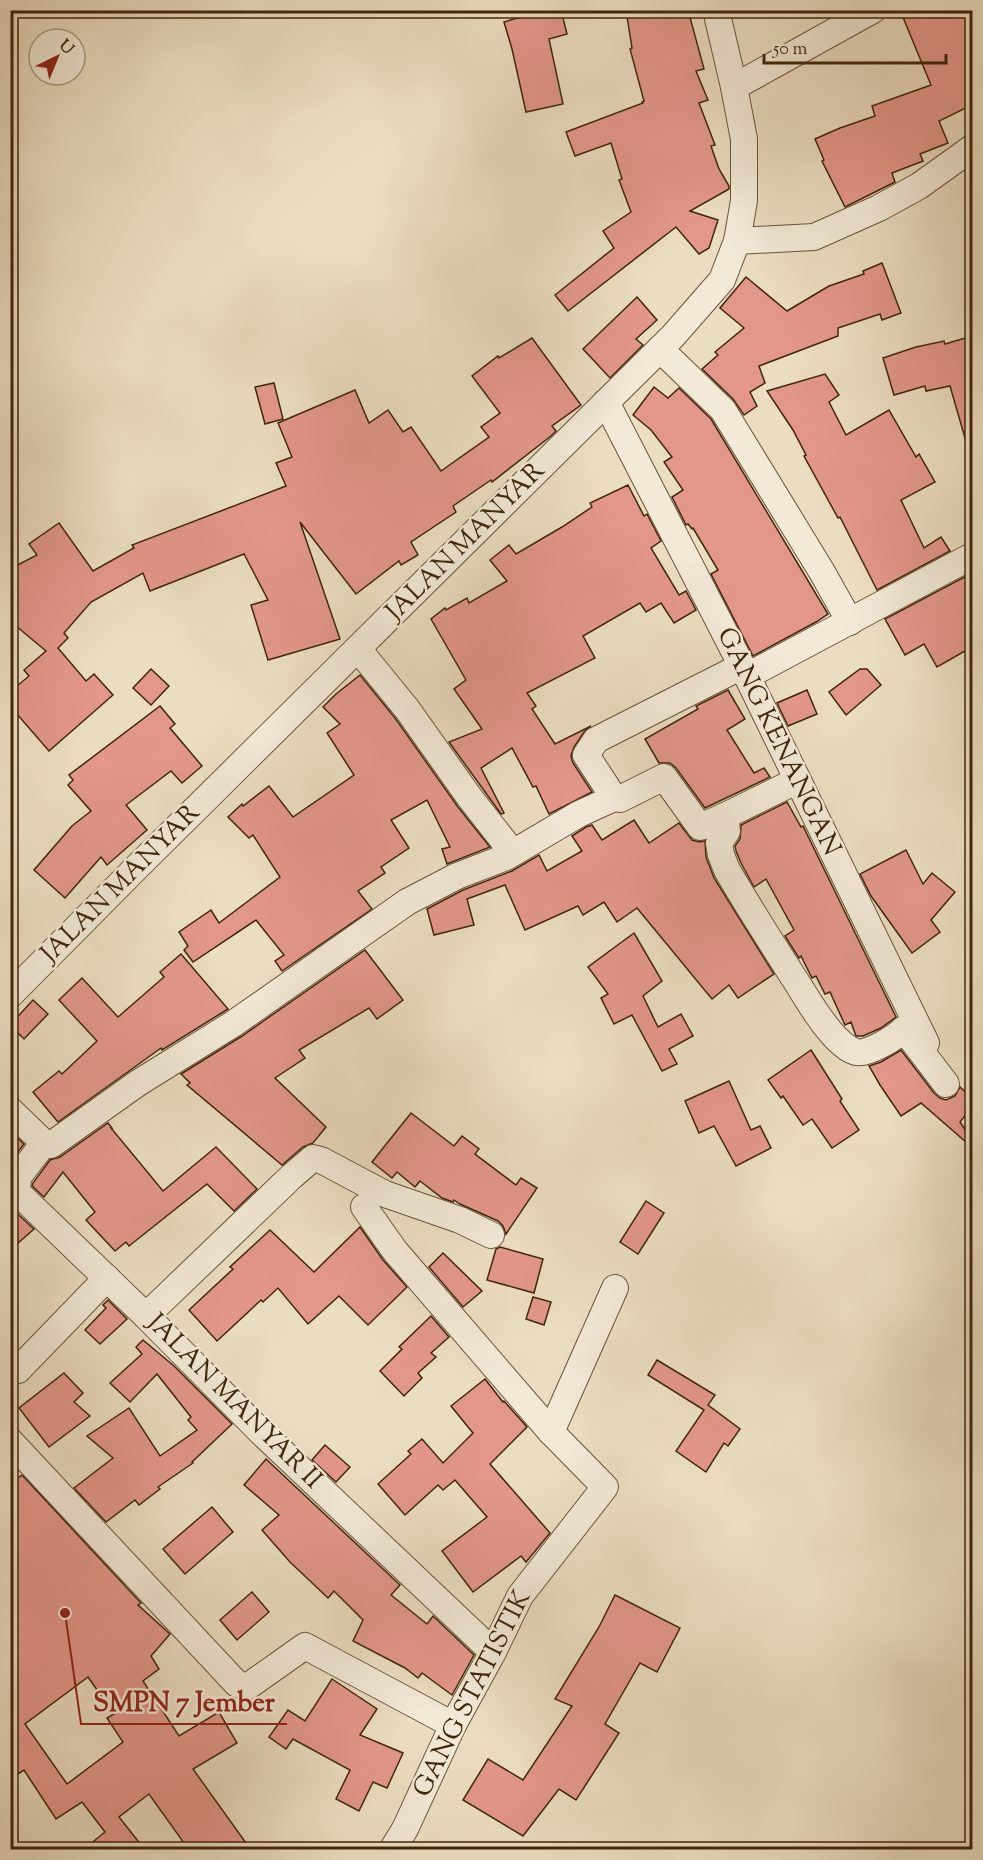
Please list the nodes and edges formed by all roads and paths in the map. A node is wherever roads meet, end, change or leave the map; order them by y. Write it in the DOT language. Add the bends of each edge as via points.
graph roads {
  1 [pos="716,10"];
  2 [pos="873,10"];
  3 [pos="734,87"];
  4 [pos="972,148"];
  5 [pos="737,241"];
  6 [pos="660,349"];
  7 [pos="606,402"];
  8 [pos="972,556"];
  9 [pos="850,622"];
  10 [pos="358,649"];
  11 [pos="745,671"];
  12 [pos="798,780"];
  13 [pos="614,798"];
  14 [pos="725,816"];
  15 [pos="513,853"];
  16 [pos="10,995"];
  17 [pos="10,1110"];
  18 [pos="44,1143"];
  19 [pos="364,1207"];
  20 [pos="491,1235"];
  21 [pos="107,1278"];
  22 [pos="615,1288"];
  23 [pos="146,1316"];
  24 [pos="18,1370"];
  25 [pos="551,1432"];
  26 [pos="10,1441"];
  27 [pos="493,1652"];
  28 [pos="453,1725"];
  29 [pos="392,1850"];
  1 -- 3 [label="street, JALAN MANYAR"];
  2 -- 3 [label="street"];
  3 -- 5 [label="street, JALAN MANYAR" via="744,139 744,201"];
  4 -- 5 [label="street" via="919,186 814,237"];
  5 -- 6 [label="street, JALAN MANYAR" via="722,280"];
  6 -- 7 [label="street, JALAN MANYAR"];
  6 -- 9 [label="street" via="723,410"];
  7 -- 10 [label="street, JALAN MANYAR"];
  7 -- 11 [label="street, GANG KENANGAN"];
  8 -- 9 [label="street"];
  9 -- 11 [label="street"];
  10 -- 15 [label="street"];
  10 -- 16 [label="street, JALAN MANYAR"];
  11 -- 12 [label="street, GANG KENANGAN"];
  11 -- 13 [label="street" via="596,741 586,755"];
  12 -- 14 [label="street"];
  12 -- 14 [label="street, GANG KENANGAN" via="946,1084 904,1029 898,1036 861,1052 846,1047 835,1037 727,870 720,843 727,831"];
  13 -- 14 [label="street" via="620,799 664,777 700,827"];
  13 -- 15 [label="street"];
  15 -- 18 [label="street" via="407,902 51,1145"];
  17 -- 18 [label="street"];
  18 -- 21 [label="street, JALAN MANYAR II" via="18,1177 17,1192"];
  19 -- 25 [label="street" via="395,1251"];
  20 -- 23 [label="street" via="385,1194 313,1158"];
  21 -- 23 [label="street, JALAN MANYAR II"];
  21 -- 24 [label="street"];
  22 -- 25 [label="street"];
  23 -- 27 [label="street, JALAN MANYAR II" via="261,1432"];
  25 -- 27 [label="street, GANG STATISTIK" via="605,1487 520,1596"];
  26 -- 28 [label="street" via="237,1684 247,1687 305,1646"];
  27 -- 28 [label="street, GANG STATISTIK"];
  28 -- 29 [label="street, GANG STATISTIK"];
}
